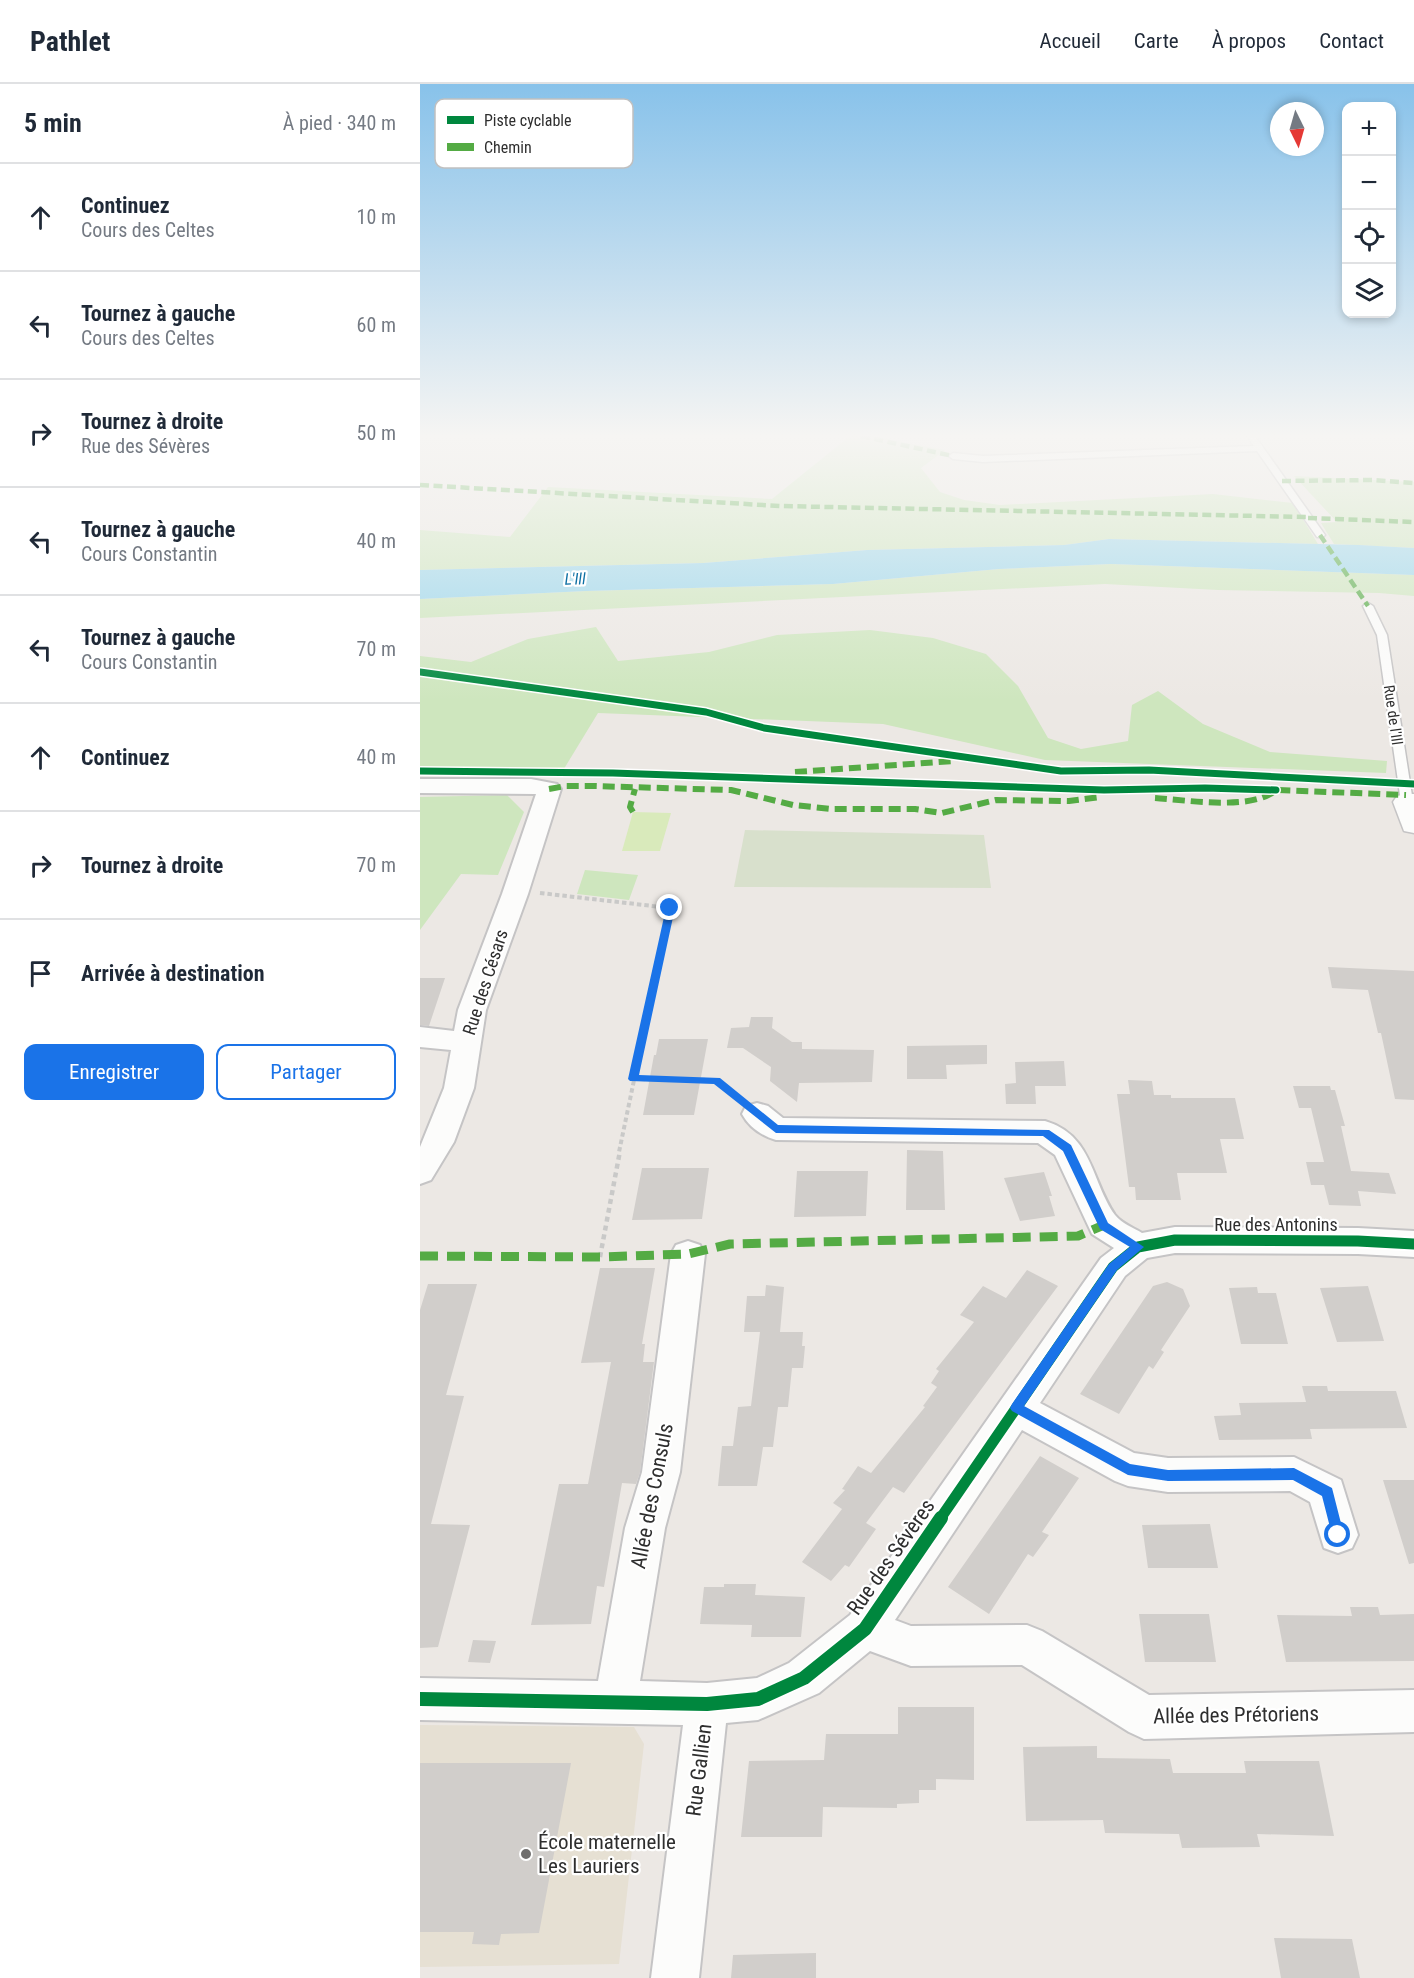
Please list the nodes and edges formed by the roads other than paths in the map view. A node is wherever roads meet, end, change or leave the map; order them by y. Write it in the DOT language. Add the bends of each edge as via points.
graph roads {
  1 [pos="1313,524"];
  2 [pos="1320,535"];
  3 [pos="1368,606"];
  4 [pos="420,786"];
  5 [pos="1412,810"];
  6 [pos="420,1037"];
  7 [pos="465,1042"];
  8 [pos="757,1114"];
  9 [pos="420,1172"];
  10 [pos="1414,1244"];
  11 [pos="1138,1247"];
  12 [pos="688,1254"];
  13 [pos="1016,1408"];
  14 [pos="1338,1535"];
  15 [pos="865,1629"];
  16 [pos="420,1699"];
  17 [pos="615,1701"];
  18 [pos="706,1704"];
  19 [pos="1414,1711"];
  20 [pos="675,1978"];
  1 -- 2 [label="lane"];
  3 -- 5 [label="lane, Rue de l'Ill" via="1382,635"];
  4 -- 7 [label="street, Rue des Césars" via="549,789 472,1010"];
  6 -- 7 [label="street"];
  7 -- 9 [label="street, Rue des Césars" via="459,1088 439,1142"];
  8 -- 11 [label="street" via="776,1129 1045,1132 1067,1148 1104,1226"];
  10 -- 11 [label="street, Rue des Antonins" via="1175,1240"];
  11 -- 13 [label="street, Rue des Sévères" via="1113,1267"];
  12 -- 17 [label="street, Allée des Consuls" via="662,1472 645,1528"];
  13 -- 14 [label="street" via="1128,1469 1168,1475 1294,1474 1327,1492"];
  13 -- 15 [label="street, Rue des Sévères"];
  15 -- 18 [label="street, Rue des Sévères" via="804,1678 758,1699"];
  15 -- 19 [label="street, Allée des Prétoriens" via="911,1646 1027,1645 1144,1717"];
  16 -- 17 [label="street, Rue des Sévères"];
  17 -- 18 [label="street, Rue des Sévères"];
  18 -- 20 [label="street, Rue Gallien"];
}
